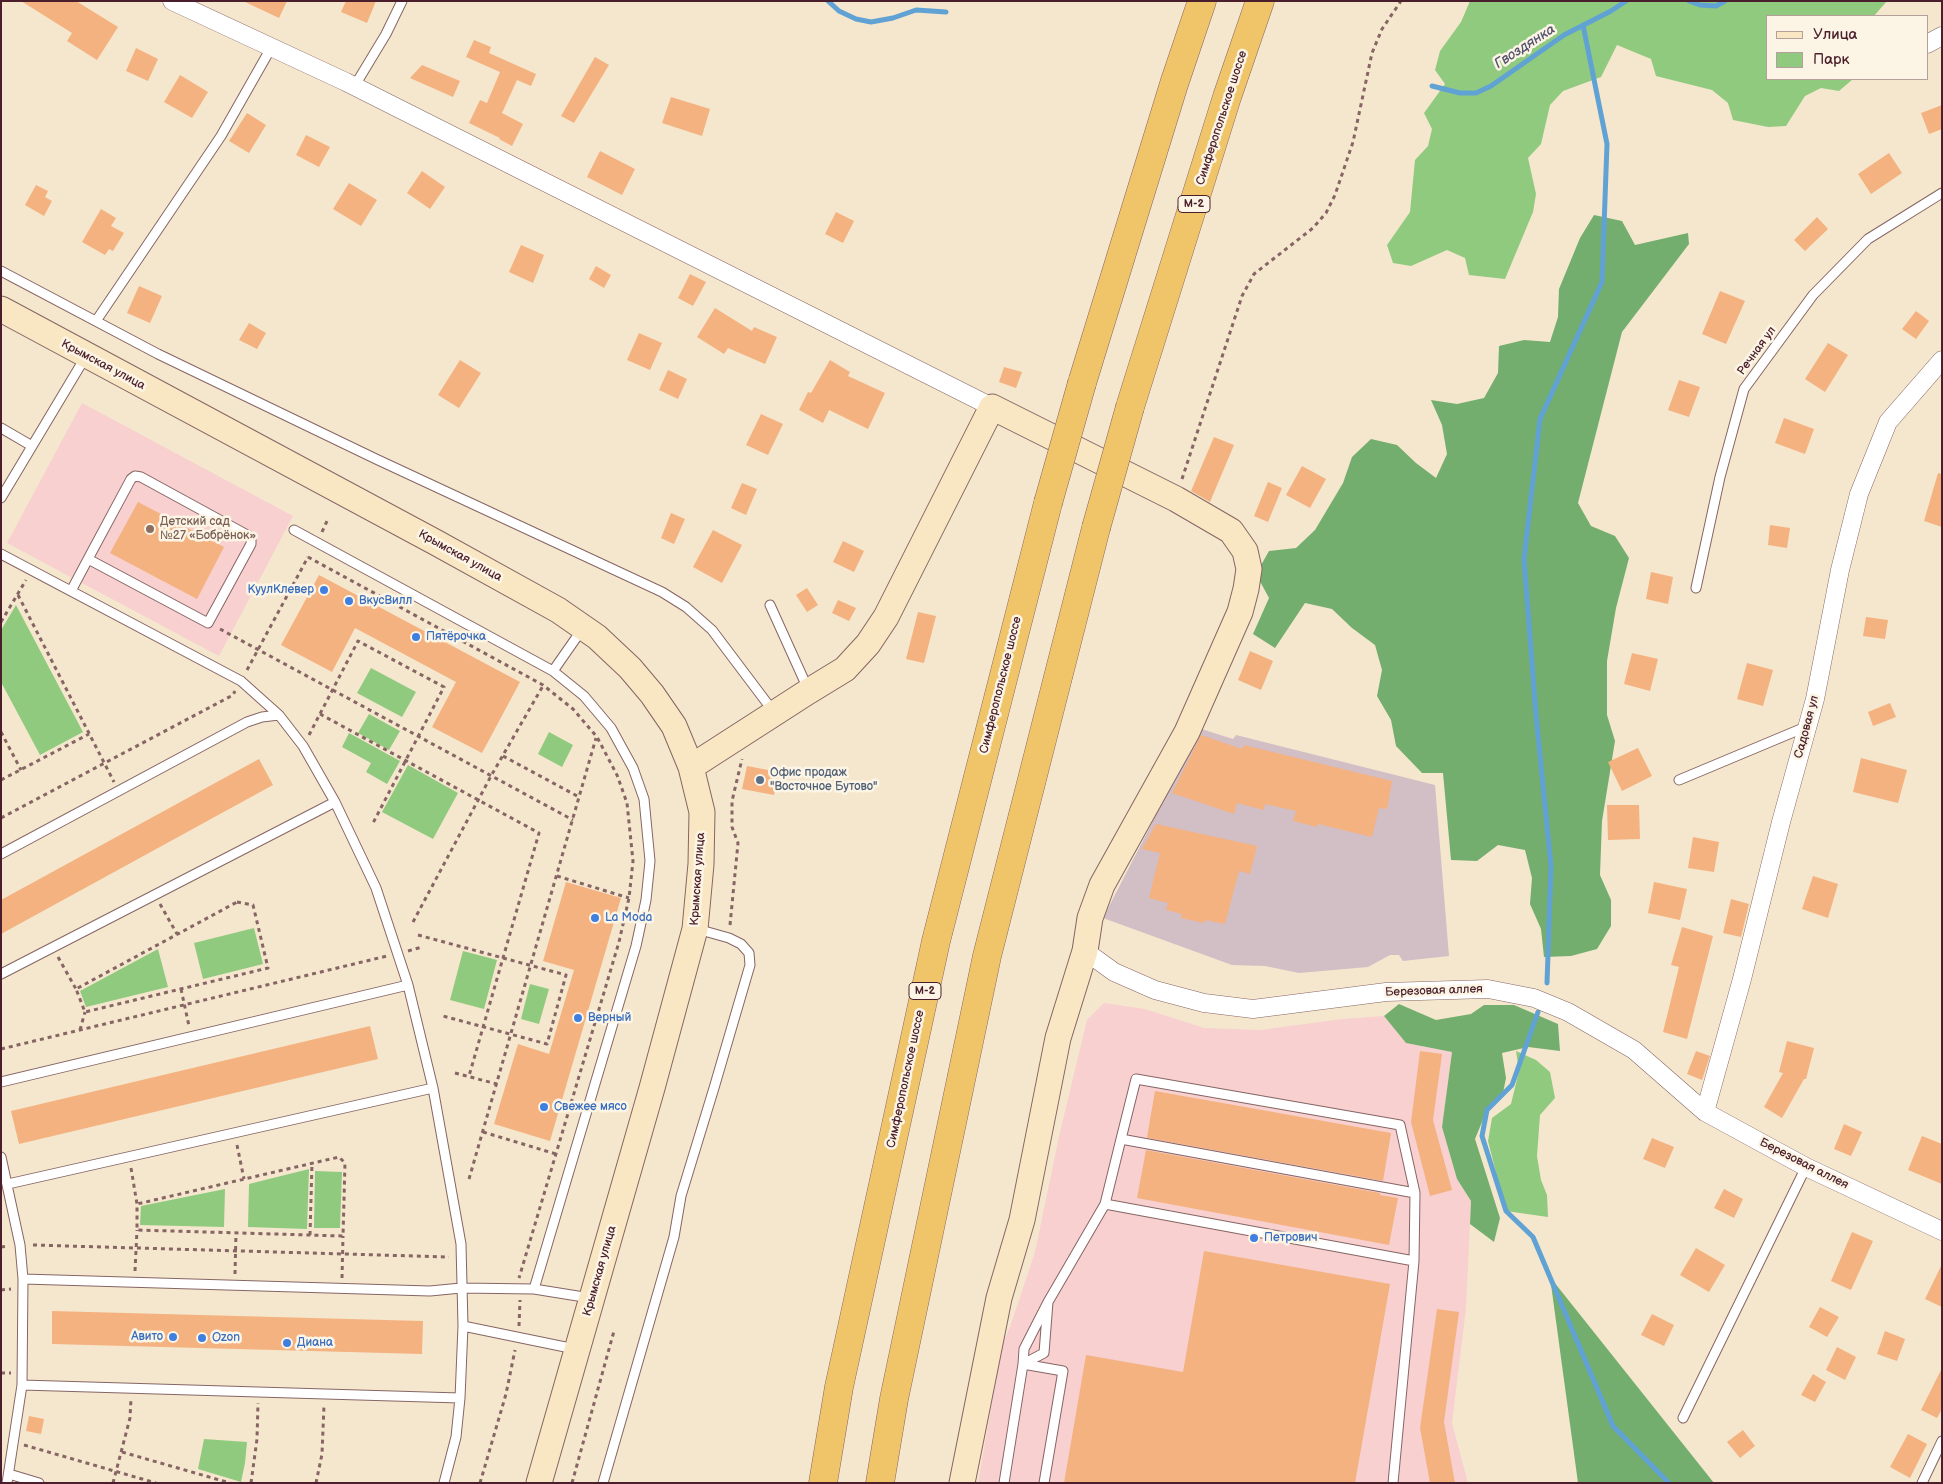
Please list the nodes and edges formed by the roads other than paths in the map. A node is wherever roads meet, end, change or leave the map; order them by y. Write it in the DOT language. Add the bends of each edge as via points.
graph roads {
  1 [pos="172,1"];
  2 [pos="402,1"];
  3 [pos="1202,1"];
  4 [pos="1260,1"];
  5 [pos="1942,36"];
  6 [pos="1928,43"];
  7 [pos="271,48"];
  8 [pos="354,86"];
  9 [pos="1942,193"];
  10 [pos="1,271"];
  11 [pos="1,309"];
  12 [pos="96,321"];
  13 [pos="86,356"];
  14 [pos="1942,360"];
  15 [pos="992,406"];
  16 [pos="1,428"];
  17 [pos="32,446"];
  18 [pos="1,498"];
  19 [pos="294,530"];
  20 [pos="1,554"];
  21 [pos="88,559"];
  22 [pos="1696,588"];
  23 [pos="71,591"];
  24 [pos="770,605"];
  25 [pos="583,628"];
  26 [pos="553,671"];
  27 [pos="809,691"];
  28 [pos="774,713"];
  29 [pos="279,716"];
  30 [pos="1808,726"];
  31 [pos="691,767"];
  32 [pos="1679,780"];
  33 [pos="335,802"];
  34 [pos="1,854"];
  35 [pos="695,929"];
  36 [pos="1085,951"];
  37 [pos="1,974"];
  38 [pos="408,985"];
  39 [pos="1,1082"];
  40 [pos="433,1088"];
  41 [pos="1705,1112"];
  42 [pos="1121,1139"];
  43 [pos="1,1157"];
  44 [pos="1806,1167"];
  45 [pos="8,1184"];
  46 [pos="1415,1193"];
  47 [pos="1105,1204"];
  48 [pos="1942,1231"];
  49 [pos="1414,1261"];
  50 [pos="23,1279"];
  51 [pos="461,1288"];
  52 [pos="534,1289"];
  53 [pos="592,1298"];
  54 [pos="1048,1302"];
  55 [pos="463,1326"];
  56 [pos="578,1349"];
  57 [pos="1023,1364"];
  58 [pos="22,1385"];
  59 [pos="460,1398"];
  60 [pos="1683,1418"];
  61 [pos="1942,1442"];
  62 [pos="8,1478"];
  63 [pos="39,1483"];
  64 [pos="444,1483"];
  65 [pos="539,1483"];
  66 [pos="603,1483"];
  67 [pos="823,1483"];
  68 [pos="880,1483"];
  69 [pos="962,1483"];
  70 [pos="1004,1483"];
  71 [pos="1044,1483"];
  72 [pos="1393,1483"];
  73 [pos="1922,1483"];
  1 -- 7 [label="street"];
  2 -- 8 [label="lane"];
  3 -- 67 [label="highway, Симферопольское шоссе / М-2, bridge" via="1082,383 1048,503 936,942 841,1377"];
  4 -- 68 [label="highway, Симферопольское шоссе / М-2, bridge" via="1130,407 1096,528 987,956 894,1399"];
  5 -- 6 [label="street"];
  7 -- 8 [label="street"];
  7 -- 12 [label="lane" via="221,136"];
  8 -- 15 [label="street"];
  9 -- 22 [label="lane, Речная ул" via="1868,240 1812,295 1744,389 1720,477"];
  10 -- 12 [label="lane"];
  11 -- 13 [label="street, Крымская улица"];
  12 -- 28 [label="lane" via="359,451 662,592 686,606 712,630"];
  13 -- 17 [label="lane"];
  13 -- 25 [label="street, Крымская улица" via="435,542 558,610"];
  14 -- 30 [label="street, Садовая ул" via="1888,422 1859,494"];
  15 -- 27 [label="street" via="877,631 845,669"];
  15 -- 36 [label="street" via="1176,499 1231,531 1245,551 1248,569 1240,612 1187,732 1102,885 1090,918"];
  16 -- 17 [label="lane"];
  17 -- 18 [label="lane"];
  19 -- 26 [label="lane"];
  20 -- 23 [label="lane"];
  21 -- 21 [label="lane" via="208,623 251,540 249,536 135,476"];
  21 -- 23 [label="lane"];
  23 -- 29 [label="lane" via="241,681"];
  24 -- 27 [label="lane"];
  25 -- 26 [label="lane"];
  25 -- 31 [label="street, Крымская улица" via="630,668 652,694 674,726"];
  26 -- 52 [label="lane" via="584,696 611,728 633,768 644,799 650,861 636,946"];
  27 -- 28 [label="street"];
  28 -- 31 [label="street"];
  29 -- 33 [label="lane" via="303,746"];
  29 -- 34 [label="lane" via="247,722"];
  30 -- 32 [label="lane"];
  30 -- 41 [label="street, Садовая ул"];
  31 -- 35 [label="street, Крымская улица" via="702,812"];
  33 -- 37 [label="lane"];
  33 -- 38 [label="lane" via="376,888"];
  35 -- 53 [label="street, Крымская улица"];
  35 -- 66 [label="lane" via="741,944 749,953 750,965 681,1196 674,1237"];
  36 -- 41 [label="street, Березовая аллея" via="1114,972 1155,990 1204,1003 1254,1010 1386,992 1488,989 1534,998 1568,1012 1634,1050"];
  36 -- 69 [label="street" via="1058,1038 1022,1220 999,1298"];
  38 -- 39 [label="lane"];
  38 -- 40 [label="lane"];
  40 -- 45 [label="lane"];
  40 -- 51 [label="lane" via="461,1244"];
  41 -- 44 [label="street, Березовая аллея"];
  42 -- 46 [label="lane"];
  42 -- 46 [label="lane" via="1136,1079 1400,1125"];
  42 -- 47 [label="lane"];
  43 -- 45 [label="lane"];
  44 -- 48 [label="street, Березовая аллея"];
  44 -- 60 [label="lane"];
  45 -- 50 [label="lane"];
  46 -- 49 [label="lane"];
  47 -- 49 [label="lane"];
  47 -- 54 [label="lane"];
  49 -- 72 [label="lane"];
  50 -- 51 [label="lane" via="430,1291"];
  50 -- 58 [label="lane"];
  51 -- 52 [label="lane"];
  51 -- 55 [label="lane"];
  52 -- 53 [label="lane"];
  53 -- 56 [label="street, Крымская улица"];
  54 -- 57 [label="lane" via="1024,1349"];
  54 -- 57 [label="lane" via="1044,1353"];
  55 -- 56 [label="lane"];
  55 -- 59 [label="lane"];
  56 -- 65 [label="street, Крымская улица"];
  57 -- 70 [label="lane"];
  57 -- 71 [label="lane" via="1062,1372"];
  58 -- 59 [label="lane"];
  58 -- 62 [label="lane"];
  59 -- 64 [label="lane" via="456,1437"];
  61 -- 73 [label="lane"];
  62 -- 63 [label="lane"];
}
